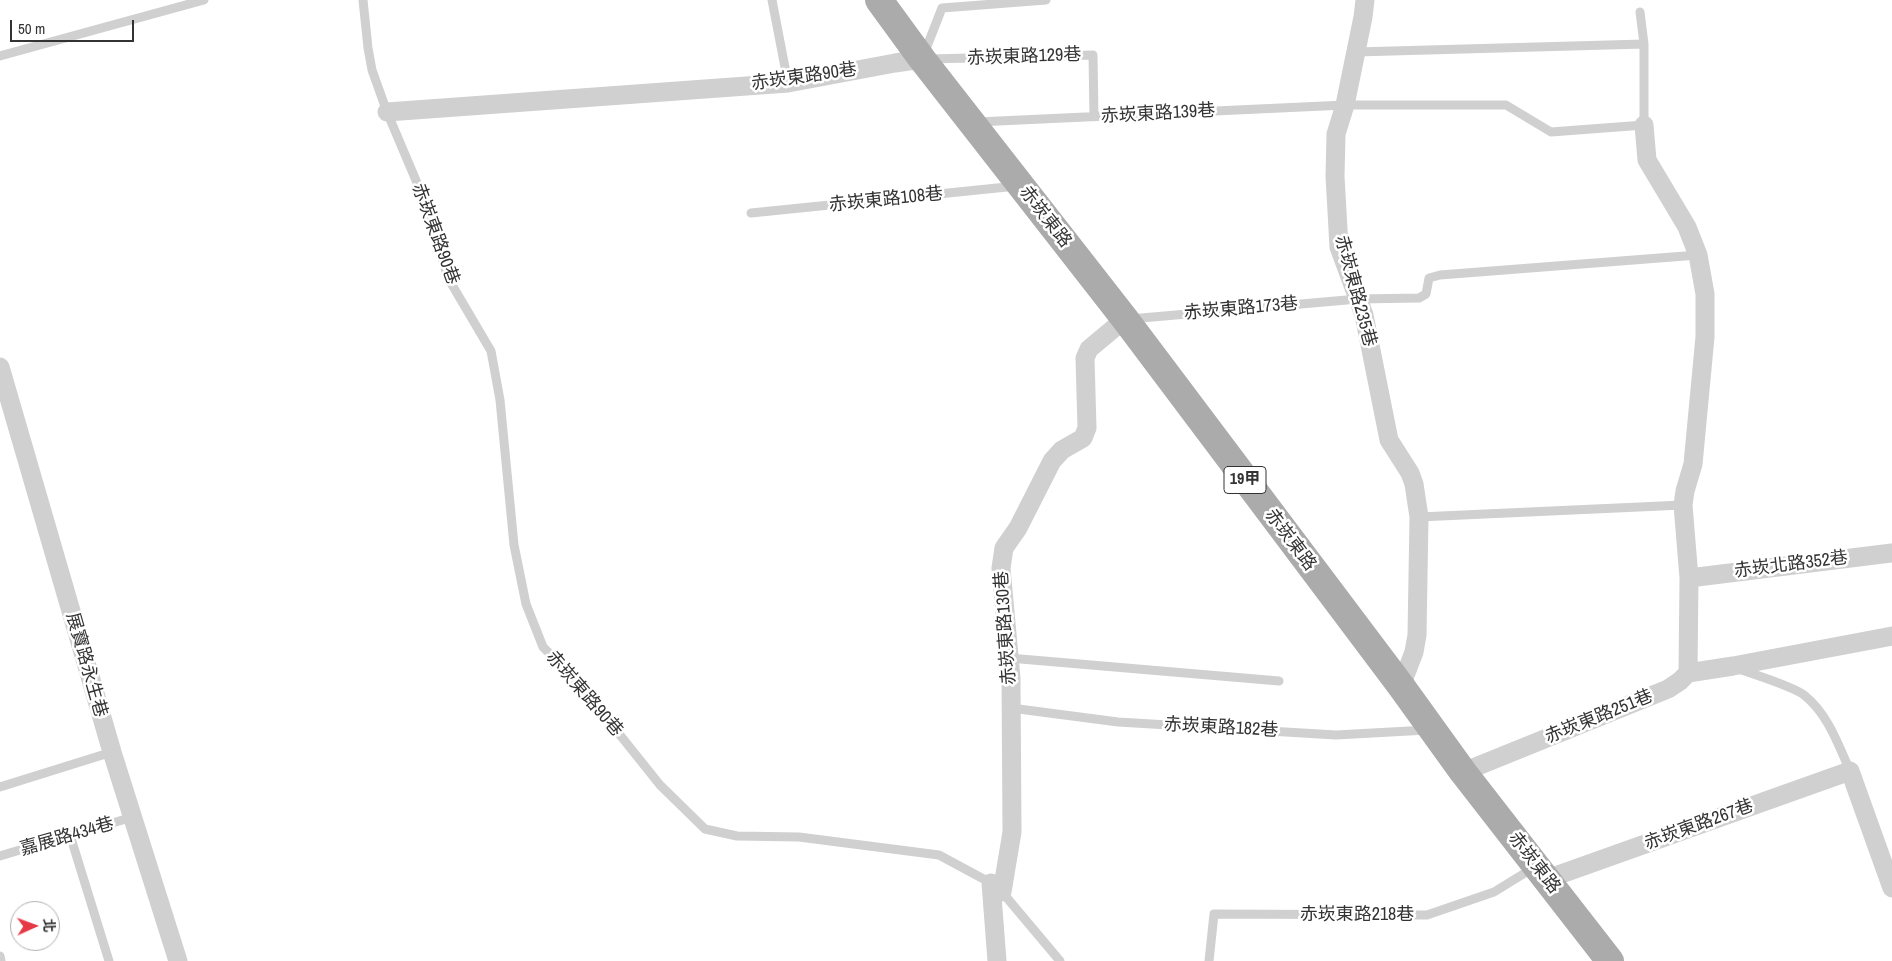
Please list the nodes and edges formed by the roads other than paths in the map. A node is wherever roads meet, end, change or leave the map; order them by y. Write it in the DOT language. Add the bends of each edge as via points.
graph roads {
  1 [pos="204,0"];
  2 [pos="363,0"];
  3 [pos="772,0"];
  4 [pos="879,0"];
  5 [pos="1046,0"];
  6 [pos="1365,0"];
  7 [pos="941,4"];
  8 [pos="1640,12"];
  9 [pos="1644,44"];
  10 [pos="1356,52"];
  11 [pos="0,56"];
  12 [pos="922,59"];
  13 [pos="788,83"];
  14 [pos="1345,106"];
  15 [pos="387,112"];
  16 [pos="1094,117"];
  17 [pos="972,122"];
  18 [pos="1644,126"];
  19 [pos="1021,186"];
  20 [pos="751,213"];
  21 [pos="1698,254"];
  22 [pos="1358,299"];
  23 [pos="1125,320"];
  24 [pos="0,367"];
  25 [pos="1683,505"];
  26 [pos="1420,518"];
  27 [pos="1892,553"];
  28 [pos="1689,578"];
  29 [pos="1892,636"];
  30 [pos="1009,658"];
  31 [pos="1733,666"];
  32 [pos="1688,672"];
  33 [pos="1279,682"];
  34 [pos="1401,686"];
  35 [pos="1011,708"];
  36 [pos="1432,730"];
  37 [pos="112,752"];
  38 [pos="1850,771"];
  39 [pos="1463,772"];
  40 [pos="0,787"];
  41 [pos="134,817"];
  42 [pos="70,835"];
  43 [pos="0,856"];
  44 [pos="1542,873"];
  45 [pos="997,888"];
  46 [pos="1892,888"];
  47 [pos="0,956"];
  48 [pos="1,961"];
  49 [pos="109,961"];
  50 [pos="178,961"];
  51 [pos="997,961"];
  52 [pos="1060,961"];
  53 [pos="1209,961"];
  54 [pos="1610,961"];
  1 -- 11 [label="lane"];
  2 -- 15 [label="lane, 赤崁東路90巷" via="372,70"];
  3 -- 13 [label="lane"];
  4 -- 12 [label="main road, 赤崁東路 / 19甲"];
  5 -- 7 [label="lane"];
  6 -- 10 [label="street, 赤崁東路235巷"];
  7 -- 12 [label="lane"];
  8 -- 9 [label="lane"];
  9 -- 10 [label="lane"];
  9 -- 18 [label="lane"];
  10 -- 14 [label="street, 赤崁東路235巷"];
  12 -- 13 [label="street, 赤崁東路90巷"];
  12 -- 16 [label="lane, 赤崁東路129巷" via="1093,55"];
  12 -- 17 [label="main road, 赤崁東路 / 19甲"];
  13 -- 15 [label="street, 赤崁東路90巷"];
  14 -- 16 [label="lane, 赤崁東路139巷"];
  14 -- 18 [label="lane, 赤崁東路139巷" via="1506,105 1551,132"];
  14 -- 22 [label="street, 赤崁東路235巷" via="1336,134 1339,238"];
  15 -- 45 [label="lane, 赤崁東路90巷" via="426,204 448,278 491,351 500,400 514,545 526,604 544,647 576,680 660,785 705,829 737,836 799,837 939,855"];
  16 -- 17 [label="lane, 赤崁東路139巷"];
  17 -- 19 [label="main road, 赤崁東路 / 19甲"];
  18 -- 21 [label="street" via="1647,160 1687,227"];
  19 -- 20 [label="lane, 赤崁東路108巷"];
  19 -- 23 [label="main road, 赤崁東路 / 19甲"];
  21 -- 22 [label="lane, 赤崁東路173巷" via="1440,275 1429,278 1424,297"];
  21 -- 25 [label="street" via="1705,294 1705,337 1692,464"];
  22 -- 23 [label="lane, 赤崁東路173巷"];
  22 -- 26 [label="street, 赤崁東路235巷" via="1389,440 1410,473"];
  23 -- 30 [label="street, 赤崁東路130巷" via="1089,349 1085,358 1087,428 1083,438 1062,450 1052,461 1018,528 1004,548 1000,568"];
  23 -- 34 [label="main road, 赤崁東路 / 19甲"];
  24 -- 37 [label="street, 展寶路永生巷"];
  25 -- 26 [label="lane"];
  25 -- 28 [label="street"];
  26 -- 34 [label="street, 赤崁東路235巷" via="1417,635"];
  27 -- 28 [label="street, 赤崁北路352巷"];
  28 -- 32 [label="street"];
  29 -- 31 [label="street"];
  30 -- 33 [label="lane"];
  30 -- 35 [label="street, 赤崁東路130巷"];
  31 -- 32 [label="street"];
  31 -- 38 [label="lane" via="1803,694 1820,710"];
  32 -- 39 [label="street, 赤崁東路251巷" via="1668,689"];
  34 -- 36 [label="main road, 赤崁東路 / 19甲"];
  35 -- 36 [label="lane, 赤崁東路182巷" via="1118,722 1336,735"];
  35 -- 45 [label="street, 赤崁東路130巷" via="1012,832"];
  36 -- 39 [label="main road, 赤崁東路 / 19甲"];
  37 -- 40 [label="lane"];
  37 -- 41 [label="street, 展寶路永生巷"];
  38 -- 44 [label="street, 赤崁東路267巷"];
  38 -- 46 [label="street"];
  39 -- 44 [label="main road, 赤崁東路 / 19甲"];
  41 -- 42 [label="lane, 嘉展路434巷"];
  41 -- 50 [label="street, 展寶路永生巷"];
  42 -- 43 [label="lane, 嘉展路434巷"];
  42 -- 49 [label="lane"];
  44 -- 53 [label="lane, 赤崁東路218巷" via="1427,915 1214,914"];
  44 -- 54 [label="main road, 赤崁東路 / 19甲"];
  45 -- 51 [label="street, 赤崁東路130巷"];
  45 -- 52 [label="lane"];
  47 -- 48 [label="lane"];
}
